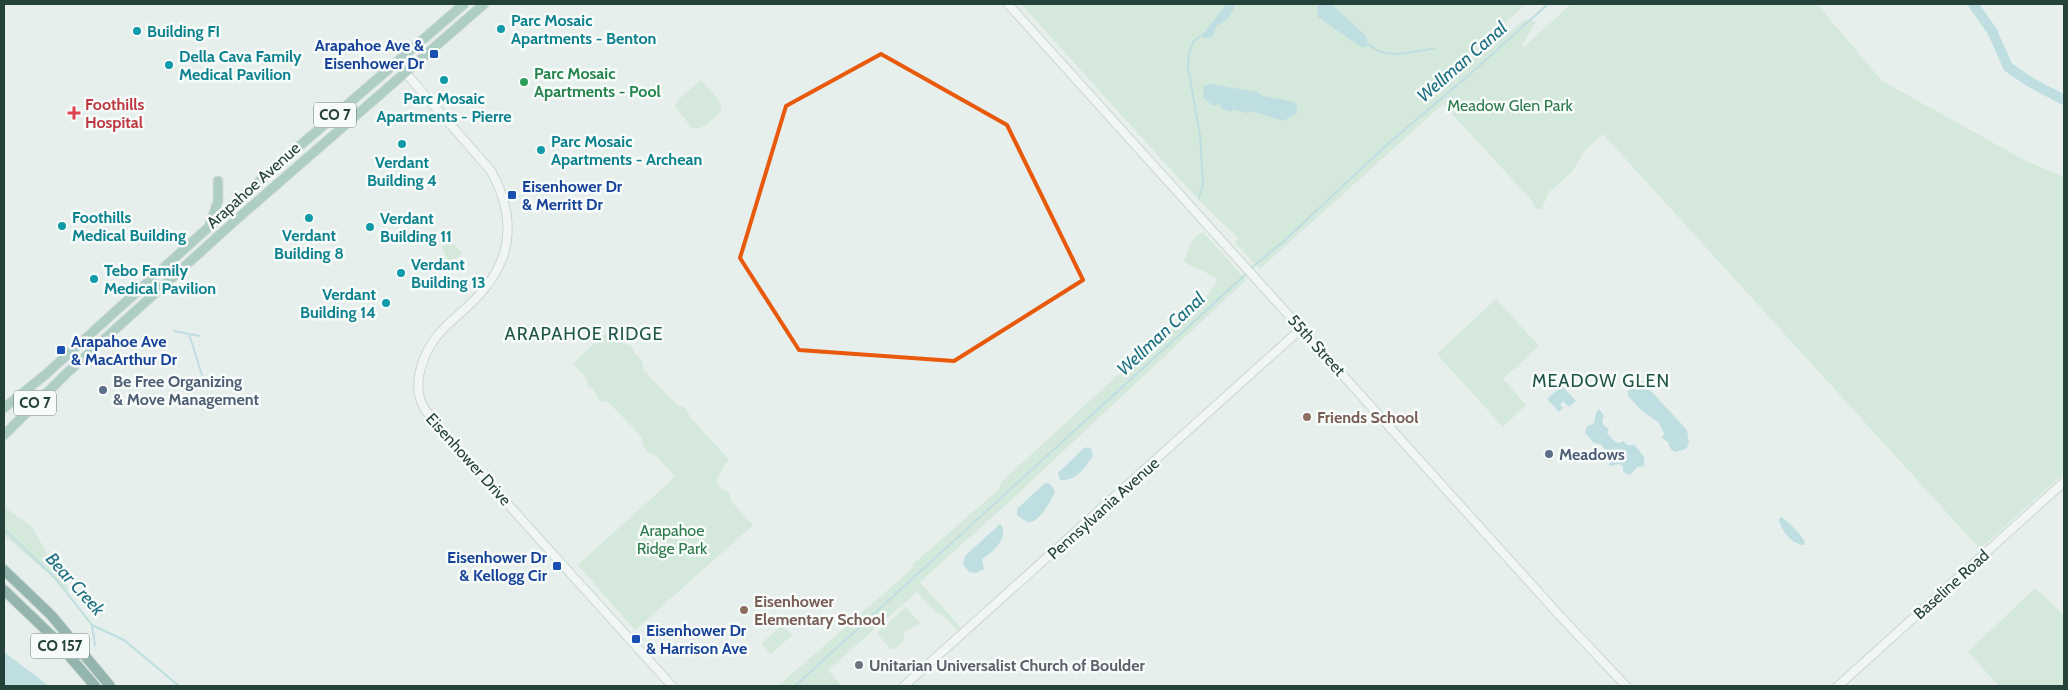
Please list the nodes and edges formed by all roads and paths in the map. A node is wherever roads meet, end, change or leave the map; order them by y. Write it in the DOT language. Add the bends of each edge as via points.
graph roads {
  1 [pos="464,4"];
  2 [pos="484,4"];
  3 [pos="1008,4"];
  4 [pos="396,62"];
  5 [pos="404,72"];
  6 [pos="218,181"];
  7 [pos="210,225"];
  8 [pos="1302,328"];
  9 [pos="4,408"];
  10 [pos="4,435"];
  11 [pos="2064,482"];
  12 [pos="4,570"];
  13 [pos="4,590"];
  14 [pos="94,686"];
  15 [pos="110,686"];
  16 [pos="672,686"];
  17 [pos="904,686"];
  18 [pos="1626,686"];
  19 [pos="1838,686"];
  1 -- 4 [label="main road, Arapahoe Avenue / CO 7"];
  2 -- 5 [label="main road, Arapahoe Avenue / CO 7"];
  3 -- 8 [label="street, 55th Street"];
  4 -- 5 [label="street, Eisenhower Drive"];
  4 -- 7 [label="main road, Arapahoe Avenue / CO 7"];
  5 -- 10 [label="main road, Arapahoe Avenue / CO 7" via="131,314"];
  5 -- 16 [label="street, Eisenhower Drive" via="491,171 500,187 507,213 506,245 496,273 479,295 436,335 424,356 418,385 421,403 440,429"];
  6 -- 7 [label="main road" via="218,201"];
  7 -- 9 [label="main road, Arapahoe Avenue / CO 7" via="45,375"];
  8 -- 17 [label="street, Pennsylvania Avenue"];
  8 -- 18 [label="street, 55th Street"];
  11 -- 19 [label="street, Baseline Road"];
  12 -- 15 [label="highway, CO 157" via="47,611"];
  13 -- 14 [label="highway, CO 157" via="55,640"];
}
